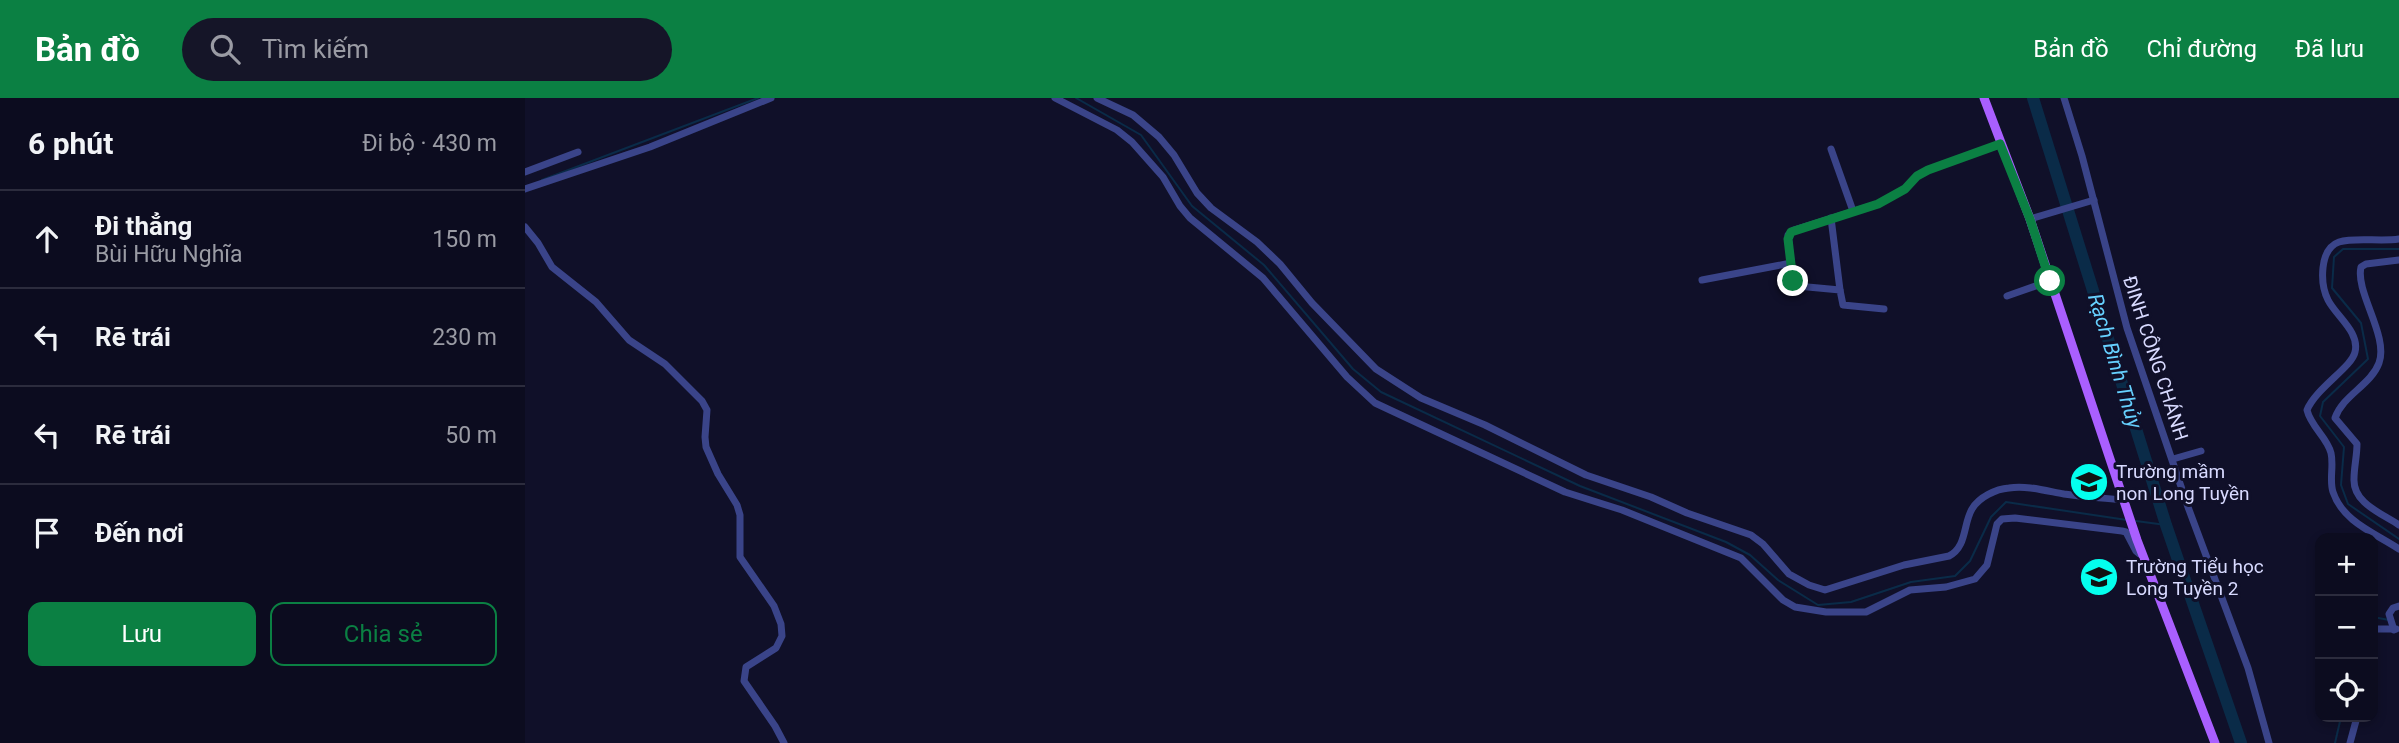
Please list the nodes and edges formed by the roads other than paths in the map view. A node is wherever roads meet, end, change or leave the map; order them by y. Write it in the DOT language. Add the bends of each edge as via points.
graph roads {
  1 [pos="771,98"];
  2 [pos="1055,98"];
  3 [pos="1097,98"];
  4 [pos="1984,98"];
  5 [pos="2064,98"];
  6 [pos="2000,144"];
  7 [pos="1831,149"];
  8 [pos="578,152"];
  9 [pos="525,172"];
  10 [pos="525,189"];
  11 [pos="2094,200"];
  12 [pos="1853,211"];
  13 [pos="1831,218"];
  14 [pos="2030,219"];
  15 [pos="525,227"];
  16 [pos="2399,239"];
  17 [pos="2399,261"];
  18 [pos="1791,263"];
  19 [pos="1702,280"];
  20 [pos="2050,281"];
  21 [pos="1840,290"];
  22 [pos="2007,296"];
  23 [pos="1884,309"];
  24 [pos="2201,451"];
  25 [pos="2173,459"];
  26 [pos="2125,503"];
  27 [pos="2399,525"];
  28 [pos="2399,549"];
  29 [pos="2145,559"];
  30 [pos="2399,606"];
  31 [pos="2378,628"];
  32 [pos="2396,628"];
  33 [pos="2356,722"];
  34 [pos="784,743"];
  35 [pos="2215,743"];
  36 [pos="2269,743"];
  37 [pos="2350,743"];
  1 -- 10 [label="street" via="650,147"];
  2 -- 29 [label="street" via="1132,142 1190,218 1263,278 1347,377 1375,403 1565,492 1741,558 1795,607 1859,613 1910,590 1968,583 1984,569 2002,519 2122,531"];
  3 -- 26 [label="street" via="1133,115 1159,137 1211,208 1280,264 1365,359 1390,380 1585,475 1751,535 1789,574 1809,585 1825,590 1949,556 1962,543 1965,525 1981,499 2010,488"];
  4 -- 6 [label="main road"];
  5 -- 11 [label="street, ĐINH CÔNG CHÁNH"];
  6 -- 12 [label="street" via="1928,170 1880,203"];
  6 -- 14 [label="main road"];
  7 -- 12 [label="street"];
  8 -- 9 [label="street"];
  11 -- 14 [label="street"];
  11 -- 25 [label="street, ĐINH CÔNG CHÁNH" via="2127,328"];
  12 -- 13 [label="street"];
  13 -- 18 [label="street" via="1790,233"];
  13 -- 21 [label="street"];
  14 -- 20 [label="main road"];
  15 -- 34 [label="street" via="552,267 596,302 629,340 665,364 707,410 706,447 740,515 740,557 774,606 782,629 777,646 745,667 744,681"];
  16 -- 28 [label="street" via="2344,241 2329,249 2323,266 2326,295 2348,327 2355,350 2307,410 2332,456 2331,483 2338,503 2360,527"];
  17 -- 27 [label="street" via="2361,267 2380,358 2374,372 2335,418 2357,444 2356,495"];
  18 -- 19 [label="street"];
  18 -- 21 [label="street" via="1797,286"];
  20 -- 22 [label="street"];
  20 -- 26 [label="main road"];
  21 -- 23 [label="street" via="1843,305"];
  24 -- 25 [label="street"];
  25 -- 36 [label="street, ĐINH CÔNG CHÁNH" via="2248,668"];
  26 -- 29 [label="main road"];
  29 -- 35 [label="main road"];
  30 -- 32 [label="street" via="2390,611"];
  31 -- 32 [label="street"];
  33 -- 37 [label="street"];
}
